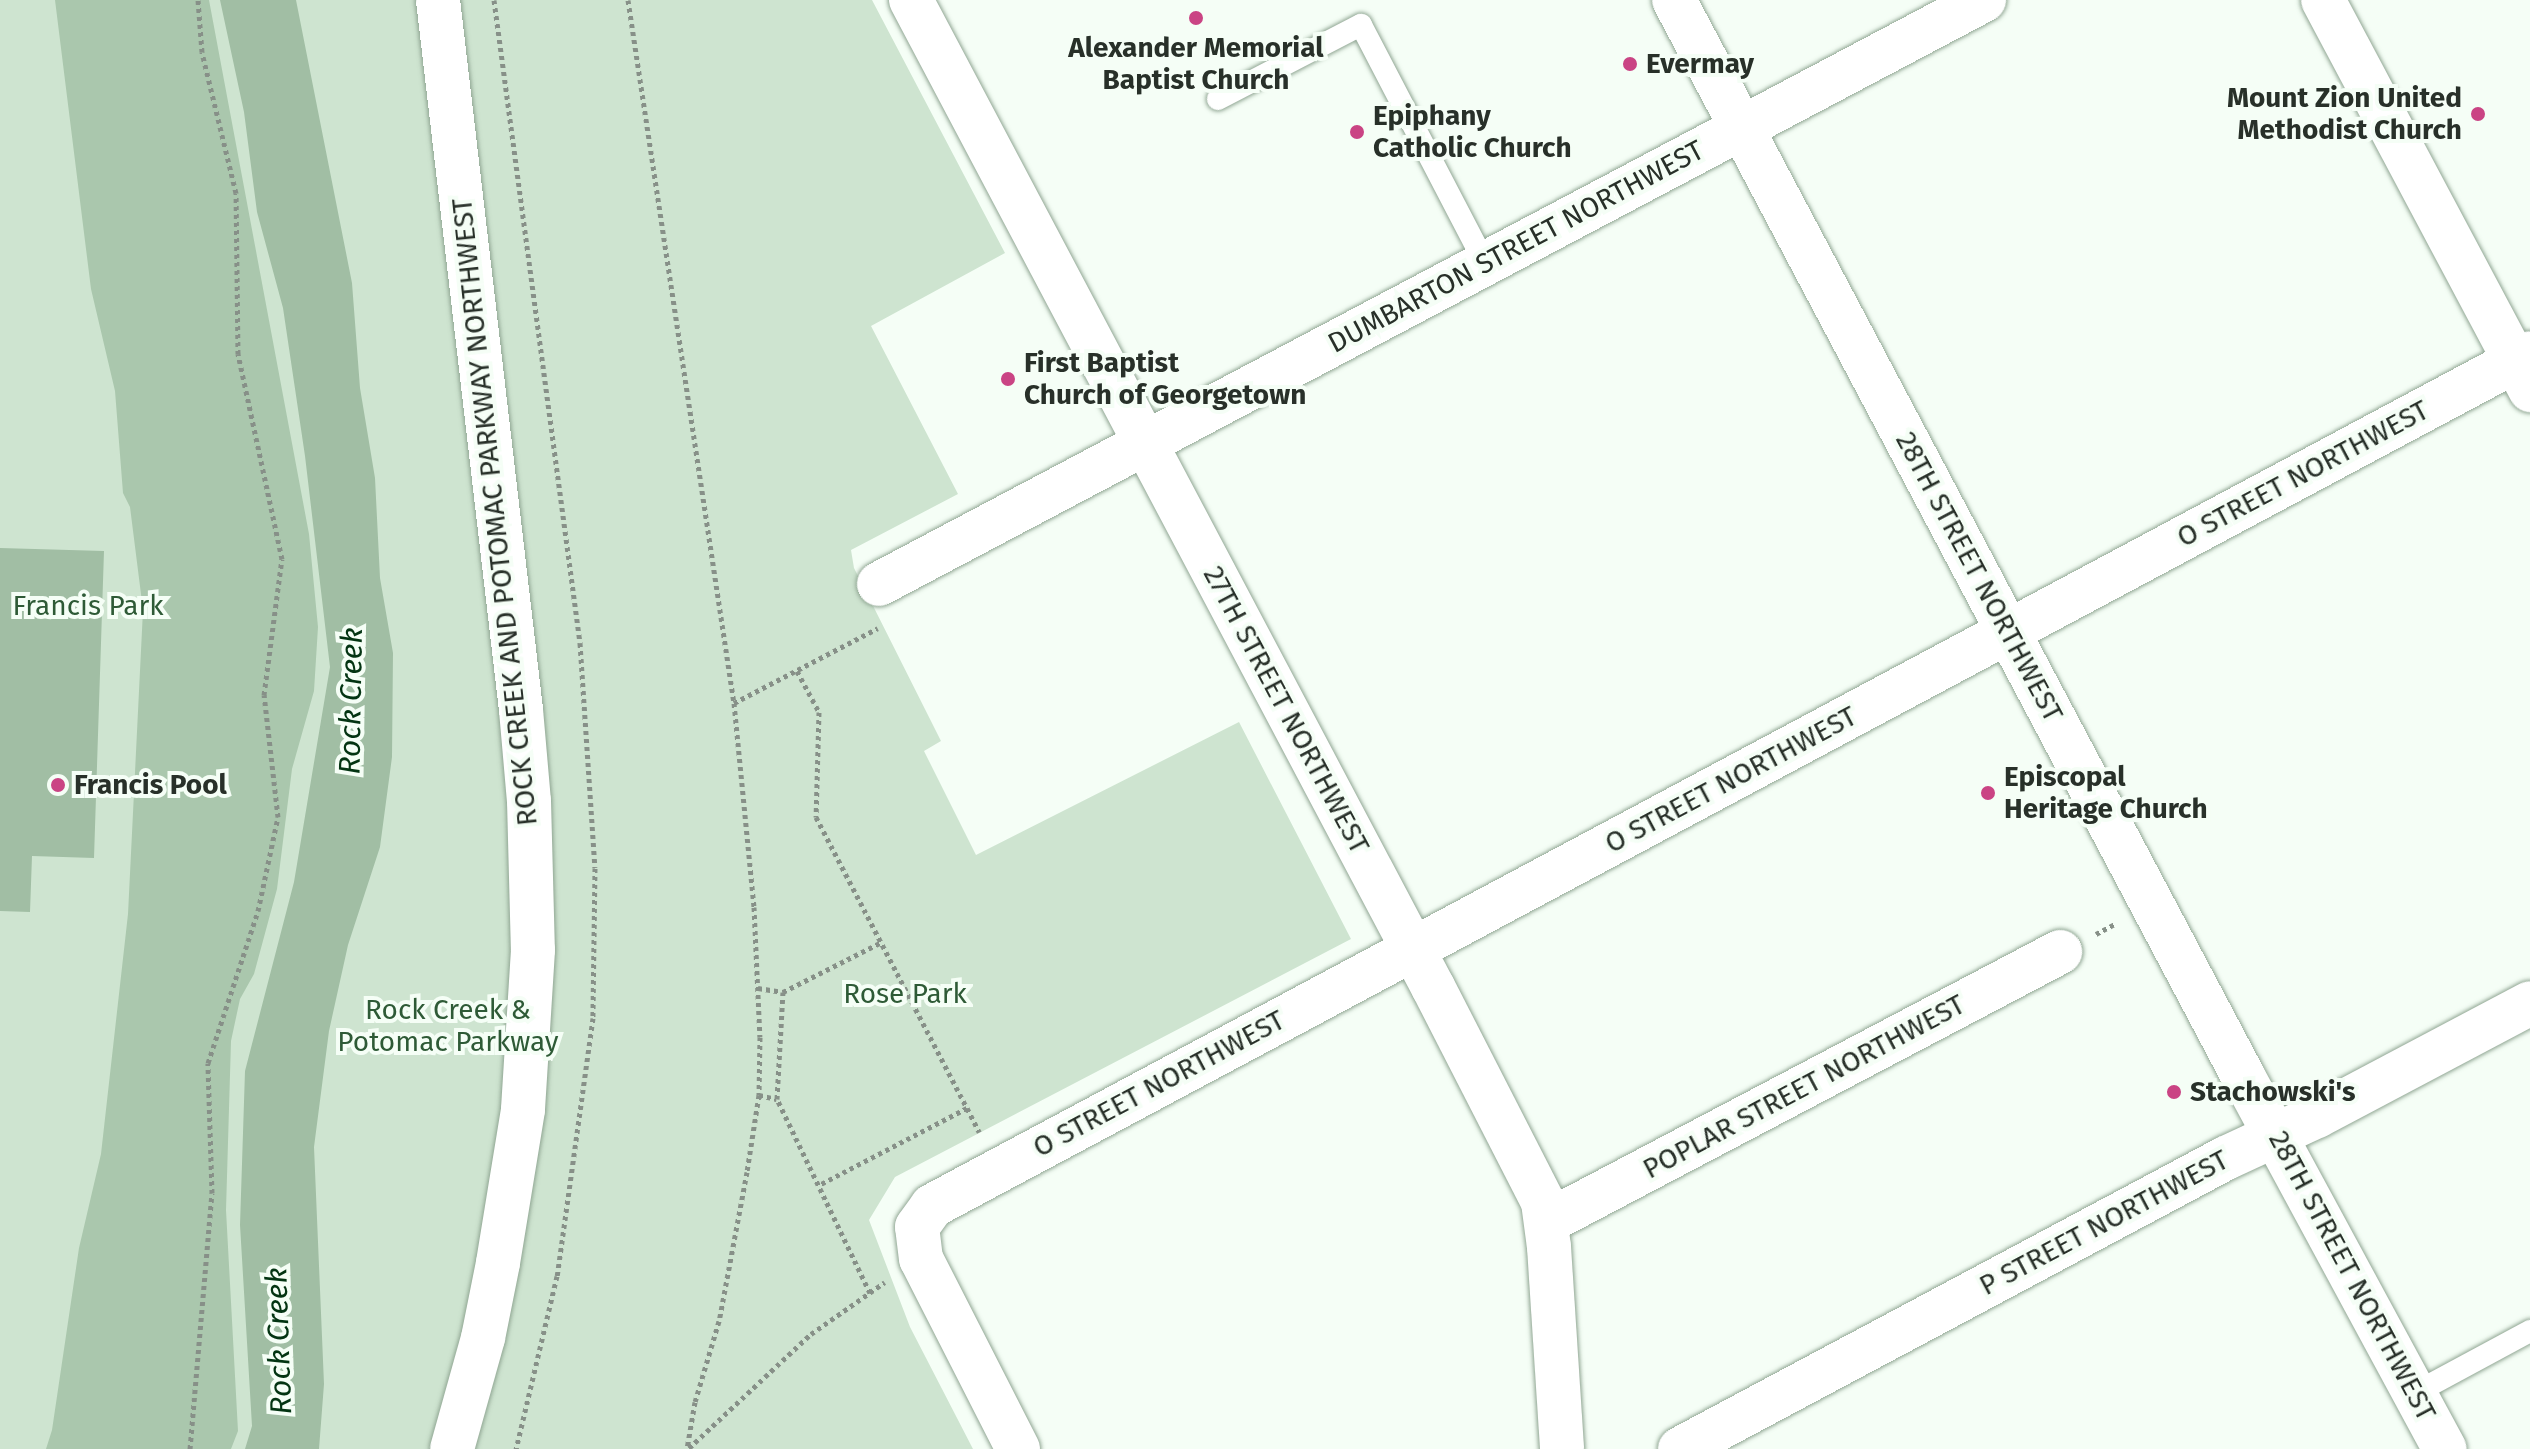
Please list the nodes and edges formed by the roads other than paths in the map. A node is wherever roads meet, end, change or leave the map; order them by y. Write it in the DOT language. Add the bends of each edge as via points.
graph roads {
  1 [pos="438,0"];
  2 [pos="911,0"];
  3 [pos="1674,0"];
  4 [pos="1984,0"];
  5 [pos="2323,0"];
  6 [pos="1218,99"];
  7 [pos="1741,128"];
  8 [pos="1485,263"];
  9 [pos="2525,368"];
  10 [pos="1146,444"];
  11 [pos="881,605"];
  12 [pos="2008,632"];
  13 [pos="1413,950"];
  14 [pos="2060,952"];
  15 [pos="2530,1003"];
  16 [pos="2276,1135"];
  17 [pos="1547,1222"];
  18 [pos="2530,1331"];
  19 [pos="2415,1393"];
  20 [pos="452,1449"];
  21 [pos="1018,1449"];
  22 [pos="1562,1449"];
  23 [pos="1680,1449"];
  24 [pos="2445,1449"];
  1 -- 20 [label="street, ROCK CREEK AND POTOMAC PARKWAY NORTHWEST" via="521,710 533,950 523,1110 483,1338"];
  2 -- 10 [label="street, 27TH STREET NORTHWEST"];
  3 -- 7 [label="street, 28TH STREET NORTHWEST"];
  4 -- 7 [label="street, DUMBARTON STREET NORTHWEST"];
  5 -- 9 [label="street"];
  6 -- 8 [label="lane" via="1361,25"];
  7 -- 8 [label="street, DUMBARTON STREET NORTHWEST"];
  7 -- 12 [label="street, 28TH STREET NORTHWEST"];
  8 -- 10 [label="street, DUMBARTON STREET NORTHWEST"];
  9 -- 12 [label="street, O STREET NORTHWEST"];
  10 -- 11 [label="street, DUMBARTON STREET NORTHWEST"];
  10 -- 13 [label="street, 27TH STREET NORTHWEST"];
  12 -- 13 [label="street, O STREET NORTHWEST"];
  12 -- 16 [label="street, 28TH STREET NORTHWEST"];
  13 -- 17 [label="street, 27TH STREET NORTHWEST" via="1533,1180"];
  13 -- 21 [label="street, O STREET NORTHWEST" via="932,1206 917,1227 921,1259"];
  14 -- 17 [label="street, POPLAR STREET NORTHWEST"];
  15 -- 16 [label="street, P STREET NORTHWEST"];
  16 -- 19 [label="street, 28TH STREET NORTHWEST"];
  16 -- 23 [label="street, P STREET NORTHWEST"];
  17 -- 22 [label="street, 27TH STREET NORTHWEST"];
  18 -- 19 [label="lane"];
  19 -- 24 [label="street, 28TH STREET NORTHWEST"];
}
